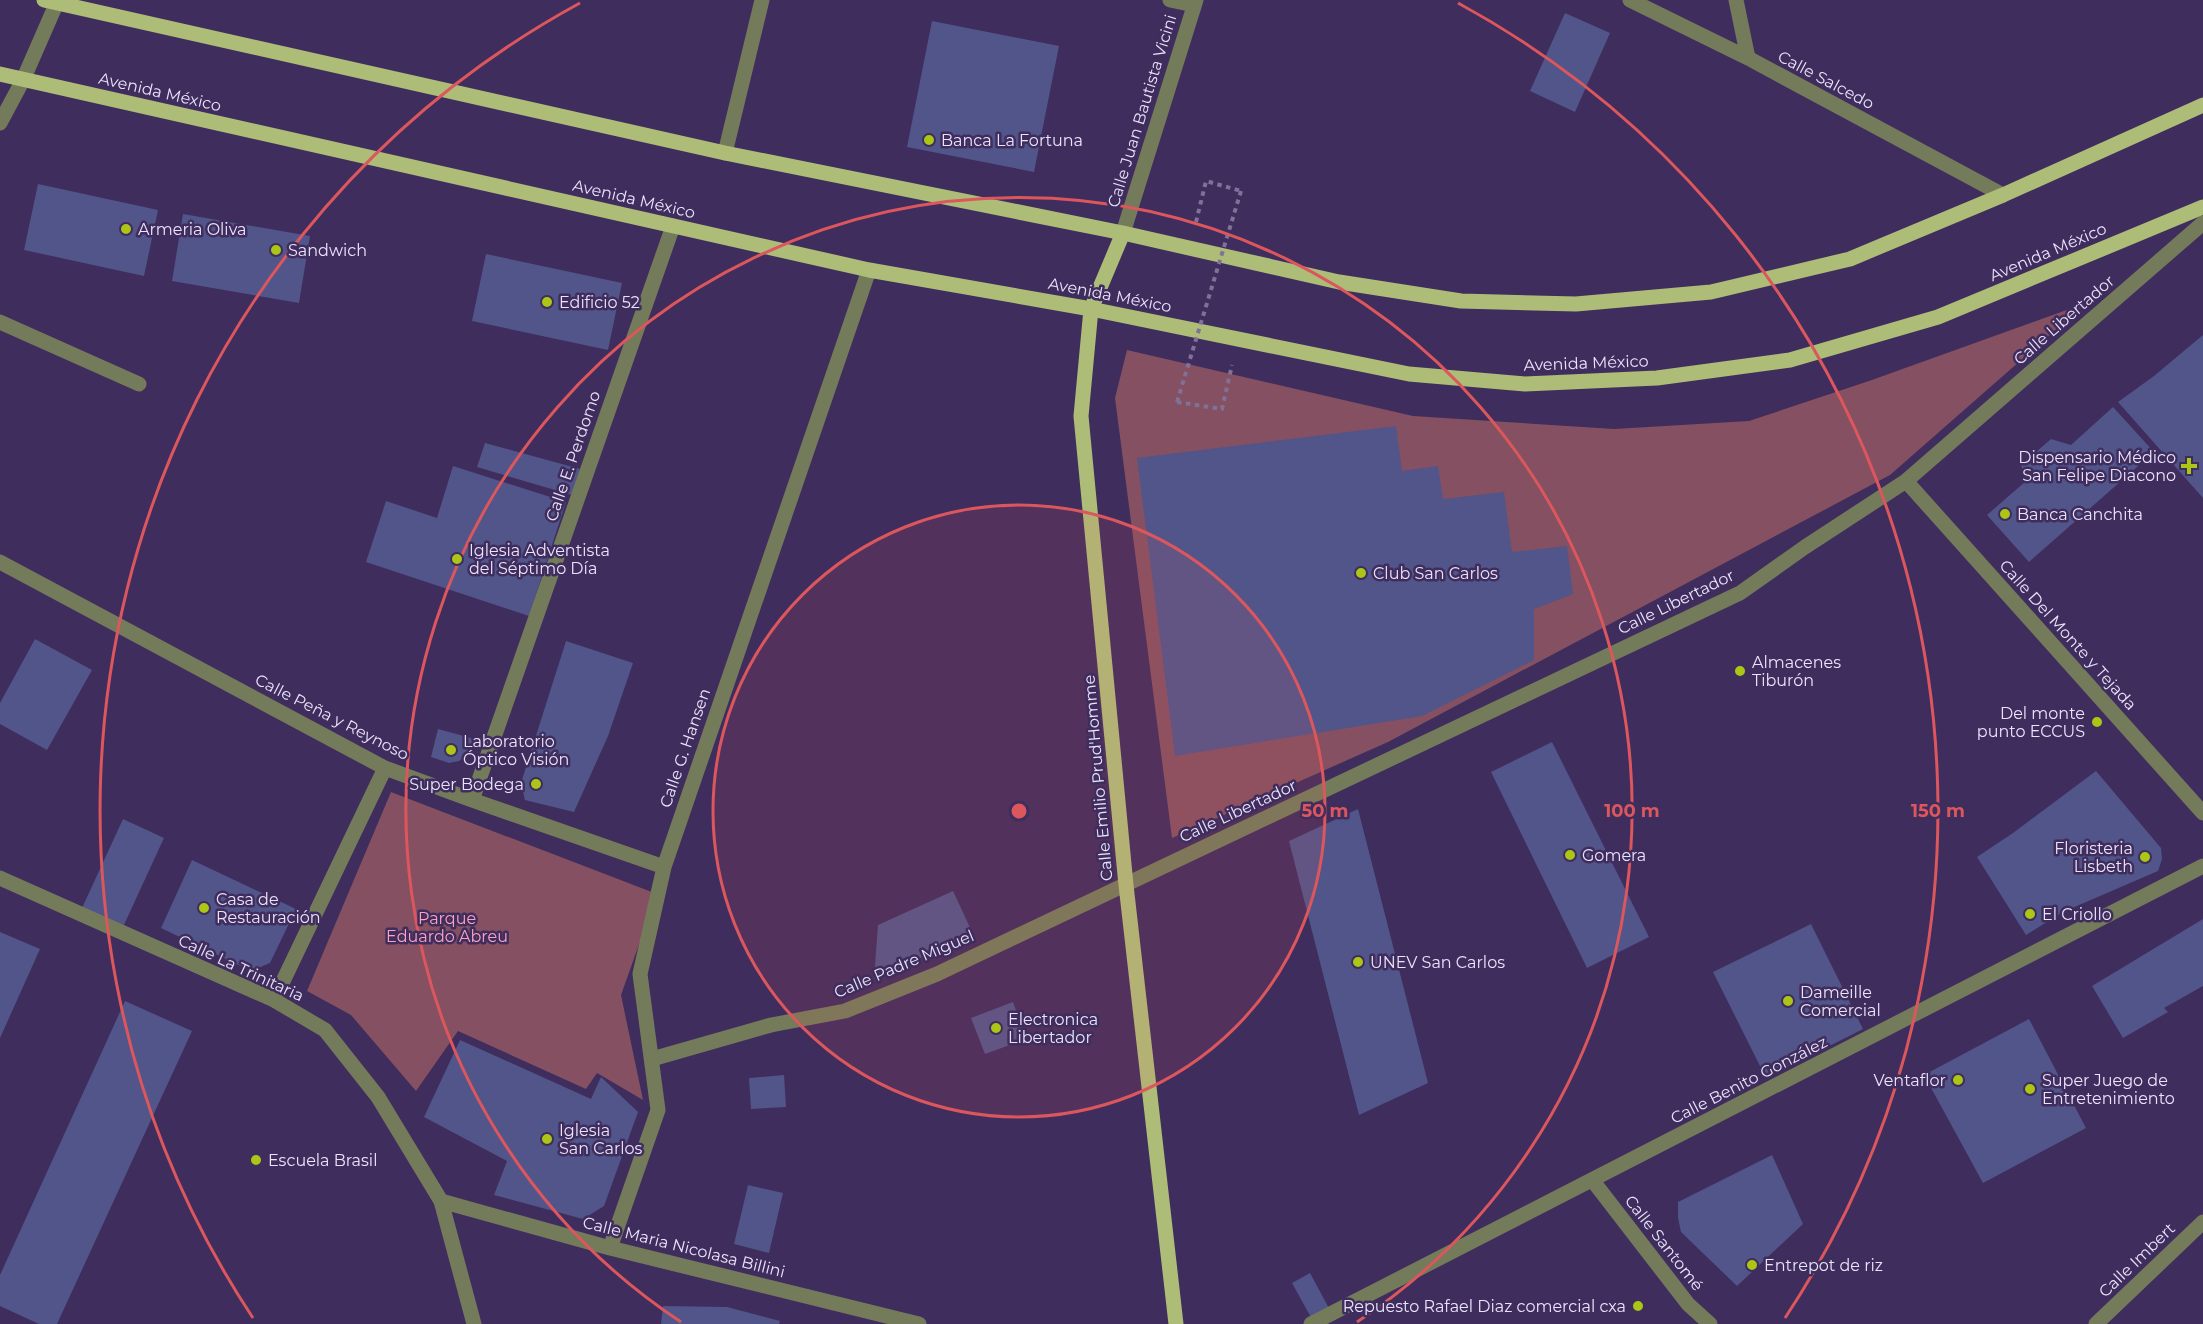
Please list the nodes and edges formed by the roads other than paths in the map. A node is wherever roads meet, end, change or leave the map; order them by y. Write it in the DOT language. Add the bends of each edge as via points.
graph roads {
  1 [pos="762,0"];
  2 [pos="1170,0"];
  3 [pos="1630,0"];
  4 [pos="1736,0"];
  5 [pos="53,1"];
  6 [pos="1195,2"];
  7 [pos="1748,58"];
  8 [pos="0,74"];
  9 [pos="23,80"];
  10 [pos="2203,105"];
  11 [pos="0,123"];
  12 [pos="725,153"];
  13 [pos="2003,195"];
  14 [pos="2203,207"];
  15 [pos="2203,223"];
  16 [pos="673,226"];
  17 [pos="1123,233"];
  18 [pos="869,270"];
  19 [pos="1091,309"];
  20 [pos="0,322"];
  21 [pos="139,384"];
  22 [pos="1906,481"];
  23 [pos="0,562"];
  24 [pos="385,768"];
  25 [pos="472,800"];
  26 [pos="2203,813"];
  27 [pos="2203,866"];
  28 [pos="664,867"];
  29 [pos="0,878"];
  30 [pos="1126,885"];
  31 [pos="274,1000"];
  32 [pos="652,1059"];
  33 [pos="1593,1181"];
  34 [pos="441,1201"];
  35 [pos="2203,1222"];
  36 [pos="610,1248"];
  37 [pos="1688,1304"];
  38 [pos="474,1324"];
  39 [pos="919,1324"];
  40 [pos="1176,1324"];
  41 [pos="1311,1324"];
  42 [pos="1690,1324"];
  43 [pos="1710,1324"];
  44 [pos="2096,1324"];
  1 -- 12 [label="street"];
  2 -- 6 [label="street"];
  3 -- 7 [label="street, Calle Salcedo"];
  4 -- 7 [label="street"];
  5 -- 9 [label="street"];
  5 -- 12 [label="main road"];
  6 -- 17 [label="street, Calle Juan Bautista Vicini"];
  7 -- 13 [label="street, Calle Salcedo"];
  8 -- 9 [label="main road, Avenida México"];
  9 -- 11 [label="street"];
  9 -- 16 [label="main road, Avenida México"];
  10 -- 13 [label="main road"];
  12 -- 17 [label="main road"];
  13 -- 17 [label="main road" via="1850,259 1711,291 1576,304 1461,301 1338,282"];
  14 -- 19 [label="main road, Avenida México" via="1938,317 1779,362 1657,378 1525,384 1409,374"];
  15 -- 22 [label="street, Calle Libertador"];
  16 -- 18 [label="main road, Avenida México"];
  16 -- 25 [label="street, Calle E. Perdomo"];
  17 -- 19 [label="main road, Calle Emilio Prud'Homme"];
  18 -- 19 [label="main road, Avenida México"];
  18 -- 28 [label="street, Calle G. Hansen"];
  19 -- 30 [label="main road, Calle Emilio Prud'Homme" via="1081,416"];
  20 -- 21 [label="street"];
  22 -- 26 [label="street, Calle Del Monte y Tejada"];
  22 -- 30 [label="street, Calle Libertador" via="1740,593"];
  23 -- 24 [label="street, Calle Peña y Reynoso"];
  24 -- 25 [label="street, Calle Peña y Reynoso"];
  24 -- 31 [label="street"];
  25 -- 28 [label="street, Calle Peña y Reynoso"];
  27 -- 33 [label="street, Calle Benito González"];
  28 -- 32 [label="street, Calle G. Hansen" via="640,974"];
  29 -- 31 [label="street, Calle La Trinitaria"];
  30 -- 32 [label="street, Calle Padre Miguel" via="937,974 845,1011 771,1025"];
  30 -- 40 [label="main road, Calle Emilio Prud'Homme"];
  31 -- 34 [label="street, Calle La Trinitaria" via="325,1030 378,1097"];
  32 -- 36 [label="street, Calle G. Hansen" via="658,1110"];
  33 -- 37 [label="street, Calle Santomé"];
  33 -- 41 [label="street, Calle Benito González"];
  34 -- 36 [label="street, Calle Maria Nicolasa Billini"];
  34 -- 38 [label="street, Calle La Trinitaria"];
  35 -- 44 [label="street, Calle Imbert"];
  36 -- 39 [label="street, Calle Maria Nicolasa Billini"];
  37 -- 42 [label="street"];
  37 -- 43 [label="street, Calle Santomé"];
}
